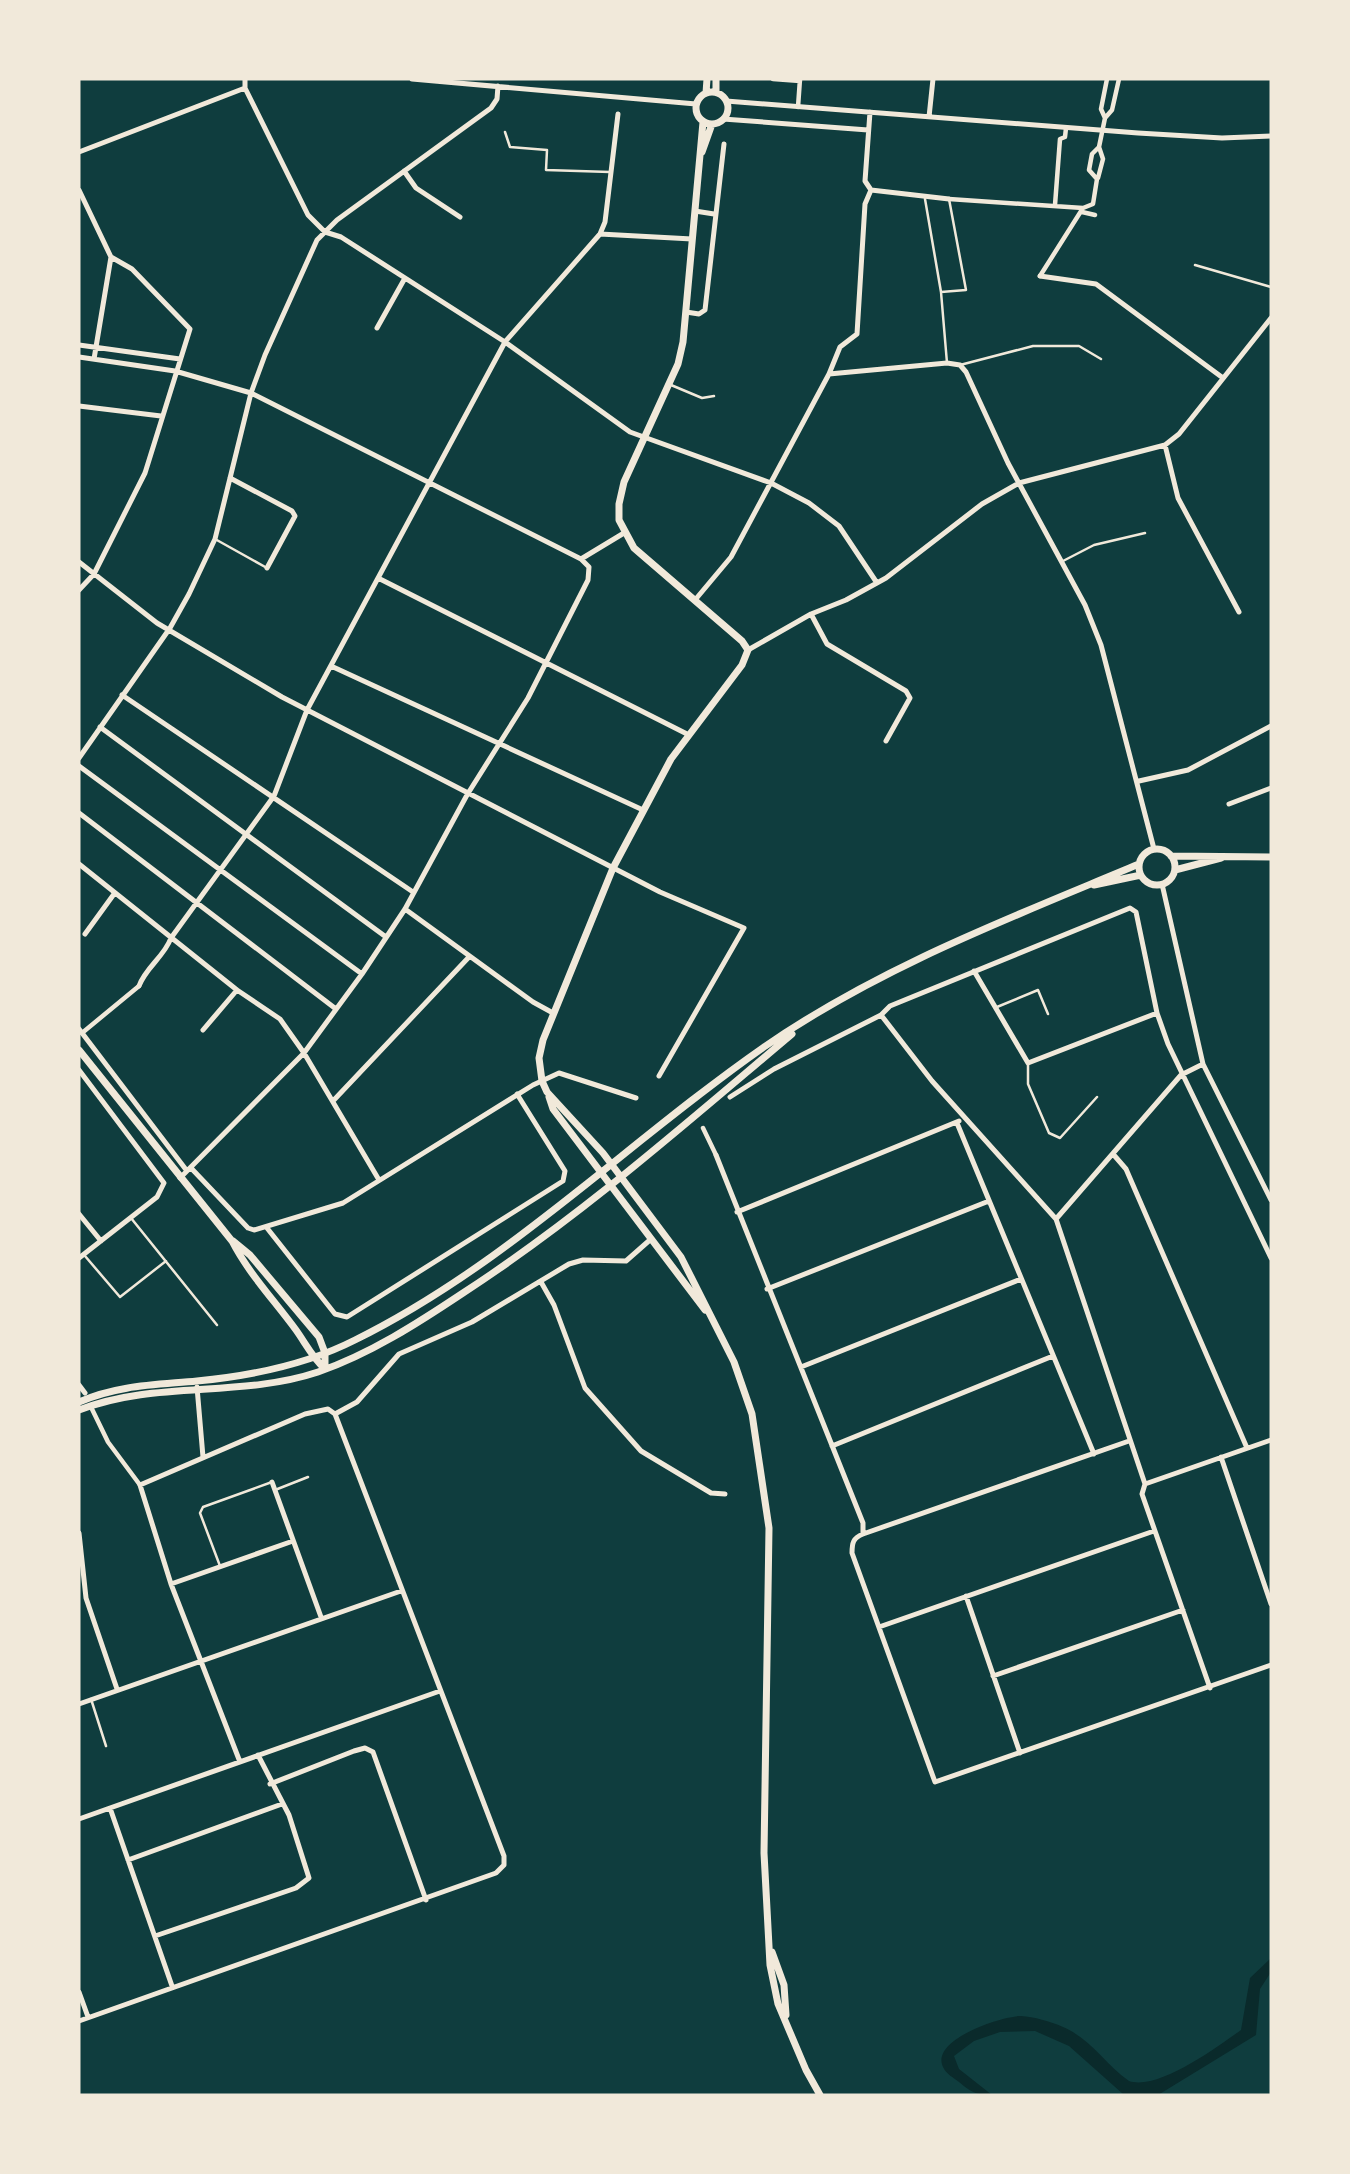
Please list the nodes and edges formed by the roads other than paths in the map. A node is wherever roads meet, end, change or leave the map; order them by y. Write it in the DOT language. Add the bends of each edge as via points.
graph roads {
  1 [pos="245,79"];
  2 [pos="412,79"];
  3 [pos="531,79"];
  4 [pos="707,79"];
  5 [pos="716,79"];
  6 [pos="773,79"];
  7 [pos="933,79"];
  8 [pos="1107,79"];
  9 [pos="1119,79"];
  10 [pos="800,80"];
  11 [pos="498,86"];
  12 [pos="1107,87"];
  13 [pos="245,88"];
  14 [pos="531,88"];
  15 [pos="1116,91"];
  16 [pos="716,92"];
  17 [pos="706,93"];
  18 [pos="726,101"];
  19 [pos="696,104"];
  20 [pos="798,107"];
  21 [pos="870,112"];
  22 [pos="618,114"];
  23 [pos="929,117"];
  24 [pos="1105,118"];
  25 [pos="723,119"];
  26 [pos="703,122"];
  27 [pos="712,124"];
  28 [pos="1066,128"];
  29 [pos="869,130"];
  30 [pos="1103,130"];
  31 [pos="505,132"];
  32 [pos="1271,136"];
  33 [pos="724,144"];
  34 [pos="1099,147"];
  35 [pos="79,152"];
  36 [pos="702,153"];
  37 [pos="404,171"];
  38 [pos="612,172"];
  39 [pos="1097,178"];
  40 [pos="79,190"];
  41 [pos="871,190"];
  42 [pos="925,197"];
  43 [pos="949,198"];
  44 [pos="1055,205"];
  45 [pos="1083,210"];
  46 [pos="695,211"];
  47 [pos="715,214"];
  48 [pos="1095,215"];
  49 [pos="460,217"];
  50 [pos="325,232"];
  51 [pos="600,233"];
  52 [pos="692,239"];
  53 [pos="111,257"];
  54 [pos="1195,265"];
  55 [pos="1040,276"];
  56 [pos="405,278"];
  57 [pos="1271,286"];
  58 [pos="941,292"];
  59 [pos="686,312"];
  60 [pos="1271,318"];
  61 [pos="377,328"];
  62 [pos="505,342"];
  63 [pos="79,345"];
  64 [pos="95,347"];
  65 [pos="1199,351"];
  66 [pos="1194,356"];
  67 [pos="79,357"];
  68 [pos="94,359"];
  69 [pos="180,359"];
  70 [pos="1101,359"];
  71 [pos="947,363"];
  72 [pos="960,365"];
  73 [pos="174,372"];
  74 [pos="829,374"];
  75 [pos="1223,378"];
  76 [pos="669,384"];
  77 [pos="251,393"];
  78 [pos="714,396"];
  79 [pos="79,406"];
  80 [pos="161,416"];
  81 [pos="644,438"];
  82 [pos="1165,445"];
  83 [pos="230,478"];
  84 [pos="430,481"];
  85 [pos="771,484"];
  86 [pos="1019,484"];
  87 [pos="624,533"];
  88 [pos="1145,533"];
  89 [pos="215,539"];
  90 [pos="581,559"];
  91 [pos="79,562"];
  92 [pos="1062,562"];
  93 [pos="267,568"];
  94 [pos="94,574"];
  95 [pos="378,578"];
  96 [pos="877,583"];
  97 [pos="79,590"];
  98 [pos="695,600"];
  99 [pos="1239,612"];
  100 [pos="811,614"];
  101 [pos="170,628"];
  102 [pos="748,650"];
  103 [pos="545,662"];
  104 [pos="331,666"];
  105 [pos="122,695"];
  106 [pos="307,710"];
  107 [pos="1271,726"];
  108 [pos="100,727"];
  109 [pos="689,735"];
  110 [pos="500,741"];
  111 [pos="886,741"];
  112 [pos="79,758"];
  113 [pos="79,766"];
  114 [pos="1139,781"];
  115 [pos="1271,788"];
  116 [pos="467,795"];
  117 [pos="274,796"];
  118 [pos="1229,804"];
  119 [pos="643,810"];
  120 [pos="79,813"];
  121 [pos="246,834"];
  122 [pos="1154,849"];
  123 [pos="1171,856"];
  124 [pos="1271,857"];
  125 [pos="1222,858"];
  126 [pos="79,864"];
  127 [pos="1139,864"];
  128 [pos="613,869"];
  129 [pos="220,870"];
  130 [pos="1175,870"];
  131 [pos="1141,875"];
  132 [pos="1162,884"];
  133 [pos="1087,887"];
  134 [pos="413,892"];
  135 [pos="114,894"];
  136 [pos="197,903"];
  137 [pos="405,909"];
  138 [pos="85,934"];
  139 [pos="386,937"];
  140 [pos="172,938"];
  141 [pos="469,957"];
  142 [pos="974,971"];
  143 [pos="362,974"];
  144 [pos="139,986"];
  145 [pos="237,990"];
  146 [pos="995,1007"];
  147 [pos="337,1009"];
  148 [pos="553,1013"];
  149 [pos="1157,1013"];
  150 [pos="1048,1014"];
  151 [pos="881,1015"];
  152 [pos="808,1021"];
  153 [pos="203,1030"];
  154 [pos="81,1031"];
  155 [pos="79,1050"];
  156 [pos="304,1053"];
  157 [pos="1028,1063"];
  158 [pos="1203,1064"];
  159 [pos="79,1070"];
  160 [pos="1181,1075"];
  161 [pos="659,1076"];
  162 [pos="542,1081"];
  163 [pos="547,1092"];
  164 [pos="517,1094"];
  165 [pos="730,1097"];
  166 [pos="1097,1097"];
  167 [pos="636,1098"];
  168 [pos="333,1101"];
  169 [pos="964,1118"];
  170 [pos="957,1123"];
  171 [pos="703,1128"];
  172 [pos="1113,1154"];
  173 [pos="716,1155"];
  174 [pos="612,1166"];
  175 [pos="189,1170"];
  176 [pos="602,1174"];
  177 [pos="179,1178"];
  178 [pos="622,1178"];
  179 [pos="379,1180"];
  180 [pos="611,1187"];
  181 [pos="1271,1200"];
  182 [pos="989,1201"];
  183 [pos="737,1212"];
  184 [pos="79,1213"];
  185 [pos="131,1217"];
  186 [pos="1056,1219"];
  187 [pos="267,1228"];
  188 [pos="651,1240"];
  189 [pos="101,1241"];
  190 [pos="232,1241"];
  191 [pos="81,1256"];
  192 [pos="1271,1258"];
  193 [pos="166,1261"];
  194 [pos="1021,1279"];
  195 [pos="541,1282"];
  196 [pos="768,1289"];
  197 [pos="713,1318"];
  198 [pos="217,1325"];
  199 [pos="325,1353"];
  200 [pos="1053,1356"];
  201 [pos="312,1357"];
  202 [pos="801,1367"];
  203 [pos="325,1369"];
  204 [pos="197,1381"];
  205 [pos="79,1385"];
  206 [pos="197,1391"];
  207 [pos="88,1399"];
  208 [pos="79,1402"];
  209 [pos="79,1410"];
  210 [pos="335,1414"];
  211 [pos="1271,1440"];
  212 [pos="1129,1441"];
  213 [pos="832,1446"];
  214 [pos="1247,1448"];
  215 [pos="1094,1454"];
  216 [pos="203,1457"];
  217 [pos="1221,1457"];
  218 [pos="308,1477"];
  219 [pos="272,1482"];
  220 [pos="1145,1484"];
  221 [pos="140,1485"];
  222 [pos="275,1490"];
  223 [pos="725,1494"];
  224 [pos="1154,1531"];
  225 [pos="79,1533"];
  226 [pos="863,1534"];
  227 [pos="293,1541"];
  228 [pos="220,1566"];
  229 [pos="171,1584"];
  230 [pos="401,1591"];
  231 [pos="966,1597"];
  232 [pos="1271,1605"];
  233 [pos="1183,1610"];
  234 [pos="321,1617"];
  235 [pos="879,1627"];
  236 [pos="203,1662"];
  237 [pos="1271,1665"];
  238 [pos="993,1676"];
  239 [pos="1210,1688"];
  240 [pos="117,1689"];
  241 [pos="440,1691"];
  242 [pos="91,1699"];
  243 [pos="79,1704"];
  244 [pos="106,1746"];
  245 [pos="1020,1753"];
  246 [pos="258,1755"];
  247 [pos="240,1762"];
  248 [pos="270,1784"];
  249 [pos="282,1804"];
  250 [pos="110,1808"];
  251 [pos="79,1819"];
  252 [pos="128,1860"];
  253 [pos="426,1900"];
  254 [pos="155,1936"];
  255 [pos="172,1986"];
  256 [pos="79,1992"];
  257 [pos="88,2017"];
  258 [pos="79,2021"];
  259 [pos="820,2095"];
  1 -- 13 [label="street"];
  2 -- 11 [label="street"];
  3 -- 14 [label="street"];
  4 -- 17 [label="street"];
  5 -- 16 [label="street"];
  6 -- 10 [label="street"];
  7 -- 23 [label="street"];
  8 -- 12 [label="street"];
  9 -- 15 [label="street"];
  10 -- 20 [label="street"];
  11 -- 14 [label="street"];
  11 -- 37 [label="street" via="491,108"];
  12 -- 15 [label="street"];
  12 -- 24 [label="street" via="1101,109"];
  13 -- 35 [label="street"];
  13 -- 50 [label="street" via="308,215"];
  14 -- 19 [label="street"];
  15 -- 24 [label="street"];
  16 -- 17 [label="street"];
  16 -- 18 [label="street"];
  17 -- 19 [label="street"];
  18 -- 20 [label="street"];
  18 -- 25 [label="street"];
  19 -- 26 [label="street"];
  20 -- 21 [label="street"];
  21 -- 23 [label="street"];
  21 -- 29 [label="street"];
  22 -- 38 [label="street"];
  23 -- 28 [label="street"];
  24 -- 30 [label="street"];
  25 -- 27 [label="street"];
  25 -- 29 [label="street"];
  26 -- 27 [label="street"];
  26 -- 36 [label="street"];
  27 -- 36 [label="street"];
  28 -- 30 [label="street"];
  28 -- 44 [label="street" via="1060,139"];
  29 -- 41 [label="street" via="865,181"];
  30 -- 32 [label="street" via="1222,138"];
  30 -- 34 [label="street"];
  31 -- 38 [label="lane" via="510,147 547,150 546,170"];
  33 -- 47 [label="street"];
  34 -- 39 [label="street" via="1103,159"];
  34 -- 39 [label="street" via="1092,154 1089,170"];
  36 -- 46 [label="street"];
  37 -- 49 [label="street" via="416,188"];
  37 -- 50 [label="street"];
  38 -- 51 [label="street"];
  39 -- 45 [label="street" via="1093,204"];
  40 -- 53 [label="street"];
  41 -- 42 [label="street"];
  41 -- 74 [label="street" via="865,204 857,334 840,347"];
  42 -- 43 [label="street"];
  42 -- 58 [label="lane"];
  43 -- 44 [label="street"];
  43 -- 58 [label="lane" via="965,290"];
  44 -- 45 [label="street"];
  45 -- 48 [label="street"];
  45 -- 55 [label="street"];
  46 -- 47 [label="street"];
  46 -- 52 [label="street"];
  47 -- 59 [label="street" via="705,310"];
  50 -- 56 [label="street" via="341,237"];
  50 -- 77 [label="street"];
  51 -- 52 [label="street"];
  51 -- 62 [label="street"];
  52 -- 59 [label="street"];
  53 -- 64 [label="street"];
  53 -- 69 [label="street" via="132,269 190,328"];
  54 -- 57 [label="lane"];
  55 -- 66 [label="street" via="1096,284"];
  56 -- 61 [label="street"];
  56 -- 62 [label="street"];
  58 -- 71 [label="lane"];
  59 -- 76 [label="street" via="684,342"];
  60 -- 75 [label="street"];
  62 -- 81 [label="street"];
  62 -- 84 [label="street"];
  63 -- 64 [label="street"];
  64 -- 68 [label="street"];
  64 -- 69 [label="street"];
  65 -- 66 [label="street"];
  66 -- 75 [label="street"];
  67 -- 68 [label="street"];
  68 -- 73 [label="street"];
  69 -- 73 [label="street"];
  70 -- 72 [label="lane" via="1079,346 1033,346"];
  71 -- 72 [label="street"];
  71 -- 74 [label="street"];
  72 -- 86 [label="street"];
  73 -- 77 [label="street"];
  73 -- 80 [label="street"];
  74 -- 85 [label="street"];
  75 -- 82 [label="street"];
  76 -- 78 [label="lane" via="702,398"];
  76 -- 81 [label="street"];
  77 -- 83 [label="street"];
  77 -- 84 [label="street"];
  79 -- 80 [label="street"];
  80 -- 94 [label="street" via="145,473"];
  81 -- 85 [label="street"];
  81 -- 87 [label="street" via="618,505"];
  82 -- 86 [label="street"];
  82 -- 99 [label="street" via="1178,498"];
  83 -- 89 [label="street"];
  83 -- 93 [label="street" via="295,516"];
  84 -- 90 [label="street"];
  84 -- 95 [label="street"];
  85 -- 96 [label="street" via="809,503 839,526"];
  85 -- 98 [label="street" via="727,563"];
  86 -- 92 [label="street"];
  86 -- 96 [label="street" via="982,504"];
  87 -- 90 [label="street"];
  87 -- 98 [label="street" via="634,548"];
  88 -- 92 [label="lane" via="1094,545"];
  89 -- 93 [label="lane"];
  89 -- 101 [label="street"];
  90 -- 103 [label="street" via="589,567 588,580"];
  91 -- 94 [label="street"];
  92 -- 114 [label="street" via="1101,645"];
  94 -- 97 [label="street"];
  94 -- 101 [label="street"];
  95 -- 103 [label="street"];
  95 -- 104 [label="street"];
  96 -- 100 [label="street"];
  98 -- 102 [label="street"];
  100 -- 102 [label="street"];
  100 -- 111 [label="street" via="827,645 906,691 910,698"];
  101 -- 105 [label="street"];
  101 -- 106 [label="street"];
  102 -- 109 [label="street" via="724,694"];
  103 -- 109 [label="street"];
  103 -- 110 [label="street"];
  104 -- 106 [label="street"];
  104 -- 110 [label="street"];
  105 -- 108 [label="street"];
  105 -- 117 [label="street"];
  106 -- 116 [label="street"];
  106 -- 117 [label="street"];
  107 -- 114 [label="street" via="1188,770"];
  108 -- 112 [label="street"];
  108 -- 121 [label="street"];
  109 -- 119 [label="street"];
  110 -- 116 [label="street"];
  110 -- 119 [label="street"];
  113 -- 129 [label="street"];
  114 -- 122 [label="street"];
  115 -- 118 [label="street"];
  116 -- 128 [label="street"];
  116 -- 134 [label="street"];
  117 -- 121 [label="street"];
  117 -- 134 [label="street"];
  119 -- 128 [label="street"];
  120 -- 136 [label="street"];
  121 -- 129 [label="street"];
  121 -- 139 [label="street"];
  122 -- 123 [label="street"];
  122 -- 127 [label="street" via="1144,854"];
  123 -- 125 [label="street"];
  123 -- 130 [label="street"];
  124 -- 125 [label="street"];
  125 -- 130 [label="street"];
  126 -- 135 [label="street"];
  127 -- 131 [label="street"];
  127 -- 133 [label="street"];
  128 -- 148 [label="street"];
  128 -- 161 [label="street" via="744,928"];
  129 -- 136 [label="street"];
  129 -- 143 [label="street"];
  130 -- 132 [label="street"];
  131 -- 132 [label="street" via="1150,884"];
  131 -- 133 [label="street"];
  132 -- 158 [label="street"];
  133 -- 152 [label="street" via="933,951"];
  134 -- 137 [label="street"];
  135 -- 138 [label="street"];
  135 -- 140 [label="street"];
  136 -- 140 [label="street"];
  136 -- 147 [label="street"];
  137 -- 139 [label="street"];
  137 -- 141 [label="street"];
  139 -- 143 [label="street"];
  140 -- 144 [label="street"];
  140 -- 145 [label="street"];
  141 -- 148 [label="street"];
  141 -- 168 [label="street"];
  142 -- 146 [label="street"];
  142 -- 149 [label="street" via="1130,908 1136,912"];
  142 -- 151 [label="street" via="890,1006"];
  143 -- 147 [label="street"];
  144 -- 154 [label="street"];
  145 -- 153 [label="street"];
  145 -- 156 [label="street" via="280,1019"];
  146 -- 150 [label="lane" via="1038,990"];
  146 -- 157 [label="street"];
  147 -- 156 [label="street"];
  148 -- 162 [label="street" via="539,1058"];
  149 -- 157 [label="street"];
  149 -- 160 [label="street"];
  151 -- 165 [label="street" via="774,1069"];
  151 -- 169 [label="street"];
  152 -- 174 [label="street" via="742,1063"];
  152 -- 178 [label="street"];
  154 -- 175 [label="street"];
  155 -- 177 [label="street"];
  156 -- 168 [label="street"];
  156 -- 175 [label="street"];
  157 -- 166 [label="lane" via="1028,1084 1049,1133 1060,1138 1067,1133"];
  158 -- 160 [label="street"];
  158 -- 181 [label="street"];
  159 -- 185 [label="street" via="161,1177 163,1189"];
  160 -- 172 [label="street"];
  160 -- 192 [label="street"];
  162 -- 163 [label="street"];
  162 -- 164 [label="street"];
  162 -- 167 [label="street" via="559,1073"];
  163 -- 174 [label="street"];
  163 -- 176 [label="street" via="553,1109"];
  164 -- 179 [label="street"];
  164 -- 187 [label="street" via="565,1171 563,1181 347,1317 335,1314"];
  168 -- 179 [label="street"];
  169 -- 170 [label="street"];
  169 -- 186 [label="street"];
  170 -- 182 [label="street"];
  170 -- 183 [label="street"];
  171 -- 173 [label="street"];
  172 -- 186 [label="street"];
  172 -- 214 [label="street" via="1126,1169"];
  173 -- 183 [label="street"];
  174 -- 176 [label="street"];
  174 -- 178 [label="street"];
  175 -- 177 [label="street"];
  175 -- 187 [label="street" via="248,1228"];
  176 -- 180 [label="street"];
  176 -- 199 [label="street" via="415,1307"];
  177 -- 190 [label="street"];
  178 -- 180 [label="street"];
  178 -- 197 [label="street" via="681,1257"];
  179 -- 187 [label="street" via="342,1203"];
  180 -- 188 [label="street"];
  180 -- 203 [label="street" via="530,1249 422,1320"];
  182 -- 194 [label="street"];
  182 -- 196 [label="street"];
  183 -- 196 [label="street"];
  184 -- 189 [label="street"];
  185 -- 189 [label="street"];
  185 -- 193 [label="lane"];
  186 -- 212 [label="street"];
  188 -- 195 [label="street" via="626,1261 569,1264"];
  188 -- 197 [label="street"];
  189 -- 191 [label="street"];
  190 -- 199 [label="street" via="242,1246 291,1302"];
  190 -- 201 [label="street"];
  191 -- 193 [label="lane" via="120,1297"];
  193 -- 198 [label="lane"];
  194 -- 200 [label="street"];
  194 -- 202 [label="street"];
  195 -- 210 [label="street" via="472,1322 399,1354 357,1402"];
  195 -- 223 [label="street" via="585,1388 641,1451 711,1493"];
  196 -- 202 [label="street"];
  197 -- 259 [label="street" via="752,1414 769,1528 764,1853 771,1950 784,1985 786,2015"];
  199 -- 201 [label="street"];
  199 -- 203 [label="street"];
  200 -- 213 [label="street"];
  200 -- 215 [label="street"];
  201 -- 203 [label="street"];
  201 -- 204 [label="street"];
  202 -- 213 [label="street"];
  203 -- 206 [label="street" via="258,1386"];
  204 -- 206 [label="street"];
  204 -- 207 [label="street" via="132,1385"];
  205 -- 207 [label="street"];
  206 -- 207 [label="street"];
  206 -- 216 [label="street"];
  207 -- 208 [label="street"];
  207 -- 209 [label="street"];
  207 -- 221 [label="street" via="108,1442"];
  210 -- 216 [label="street" via="316,1410"];
  210 -- 230 [label="street"];
  211 -- 214 [label="street"];
  212 -- 215 [label="street"];
  212 -- 220 [label="street"];
  213 -- 226 [label="street" via="863,1523"];
  214 -- 217 [label="street"];
  215 -- 226 [label="street"];
  216 -- 221 [label="street"];
  217 -- 220 [label="street"];
  217 -- 232 [label="street"];
  218 -- 222 [label="lane"];
  219 -- 222 [label="street"];
  219 -- 228 [label="lane" via="203,1507 200,1513"];
  220 -- 224 [label="street" via="1142,1494"];
  221 -- 229 [label="street"];
  222 -- 227 [label="street"];
  224 -- 231 [label="street"];
  224 -- 233 [label="street"];
  225 -- 240 [label="street" via="86,1598"];
  226 -- 235 [label="street" via="852,1544 852,1553"];
  227 -- 228 [label="street"];
  227 -- 234 [label="street"];
  228 -- 229 [label="street"];
  229 -- 236 [label="street"];
  230 -- 234 [label="street"];
  230 -- 241 [label="street"];
  231 -- 235 [label="street"];
  231 -- 238 [label="street"];
  233 -- 238 [label="street"];
  233 -- 239 [label="street"];
  234 -- 236 [label="street"];
  235 -- 245 [label="street" via="935,1782"];
  236 -- 240 [label="street"];
  236 -- 247 [label="street"];
  237 -- 239 [label="street"];
  238 -- 245 [label="street"];
  239 -- 245 [label="street"];
  240 -- 242 [label="street"];
  241 -- 246 [label="street"];
  241 -- 253 [label="street" via="504,1865 496,1873"];
  242 -- 243 [label="street"];
  242 -- 244 [label="lane"];
  246 -- 247 [label="street"];
  246 -- 248 [label="street"];
  247 -- 250 [label="street"];
  248 -- 249 [label="street"];
  248 -- 253 [label="street" via="365,1748 373,1752"];
  249 -- 252 [label="street"];
  249 -- 254 [label="street" via="308,1868 305,1883"];
  250 -- 251 [label="street"];
  250 -- 252 [label="street"];
  252 -- 254 [label="street"];
  253 -- 255 [label="street"];
  254 -- 255 [label="street"];
  255 -- 257 [label="street"];
  256 -- 257 [label="street"];
  257 -- 258 [label="street"];
}
